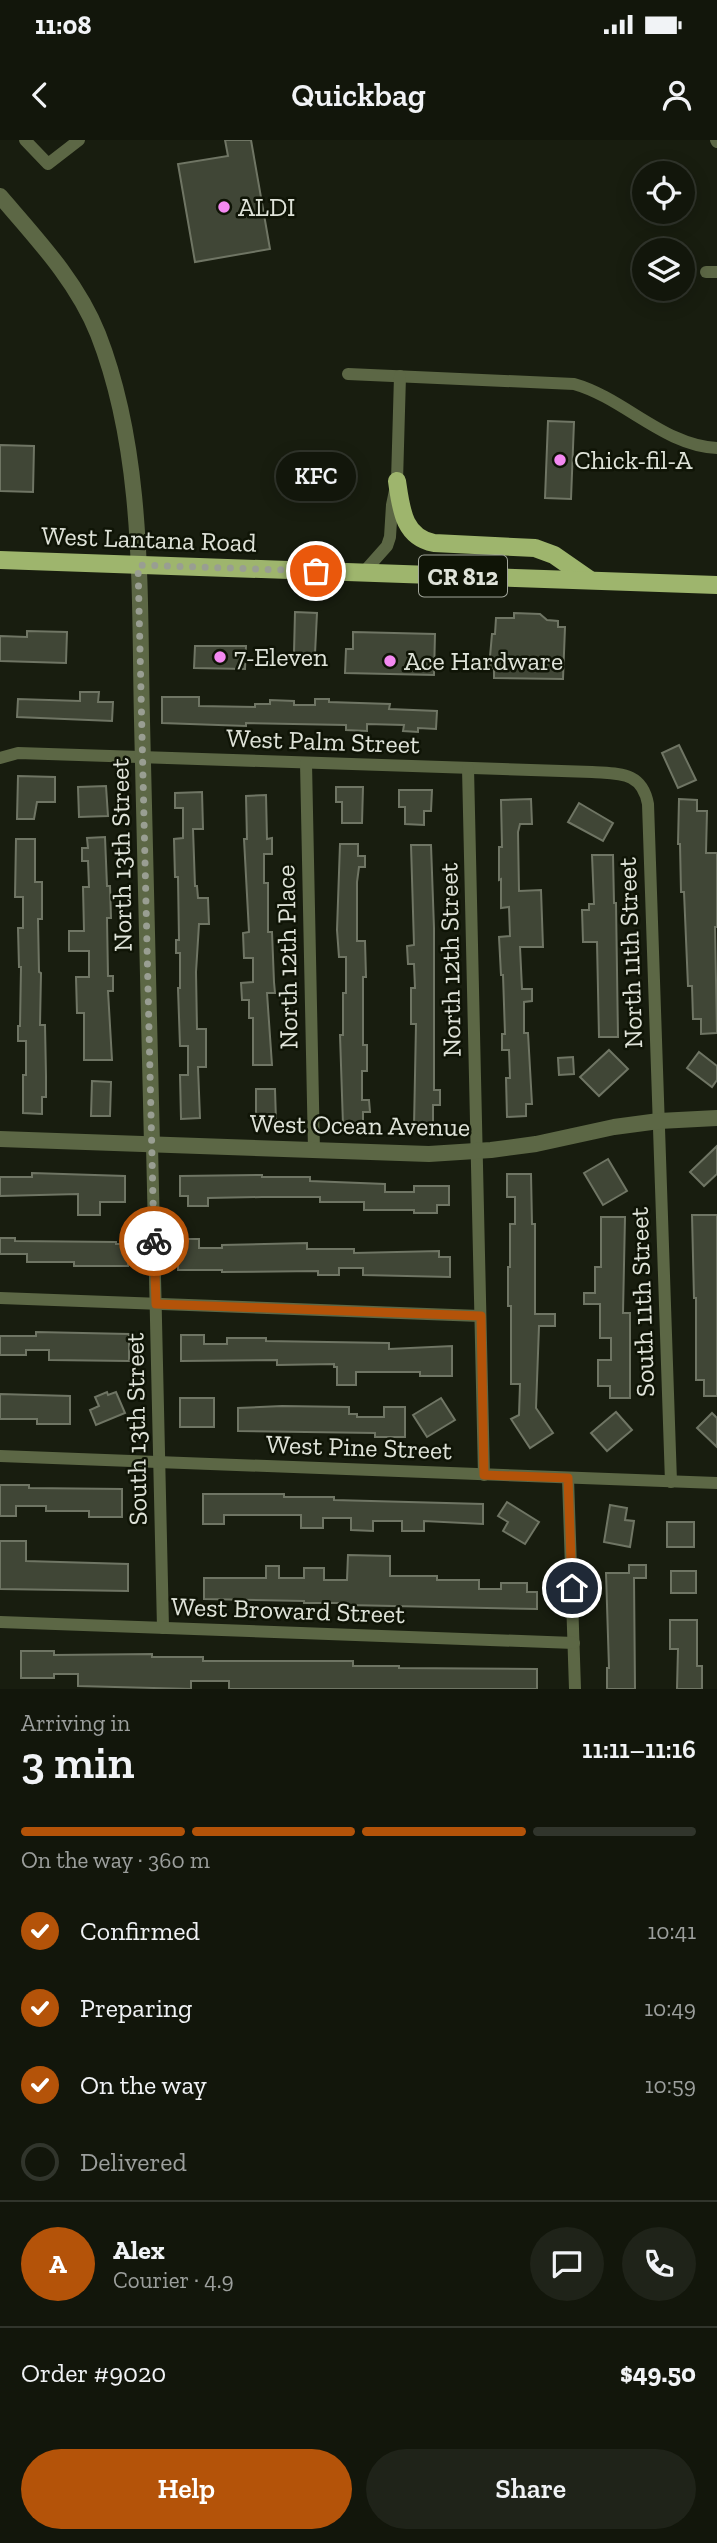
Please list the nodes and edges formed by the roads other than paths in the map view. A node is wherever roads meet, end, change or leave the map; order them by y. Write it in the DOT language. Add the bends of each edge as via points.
graph roads {
  1 [pos="25,140"];
  2 [pos="79,140"];
  3 [pos="0,196"];
  4 [pos="348,374"];
  5 [pos="400,376"];
  6 [pos="717,448"];
  7 [pos="397,481"];
  8 [pos="0,560"];
  9 [pos="138,565"];
  10 [pos="363,573"];
  11 [pos="590,580"];
  12 [pos="717,585"];
  13 [pos="143,757"];
  14 [pos="0,758"];
  15 [pos="306,763"];
  16 [pos="468,768"];
  17 [pos="641,785"];
  18 [pos="717,1118"];
  19 [pos="659,1121"];
  20 [pos="0,1139"];
  21 [pos="152,1145"];
  22 [pos="314,1151"];
  23 [pos="477,1152"];
  24 [pos="0,1298"];
  25 [pos="156,1304"];
  26 [pos="481,1316"];
  27 [pos="0,1457"];
  28 [pos="159,1462"];
  29 [pos="484,1475"];
  30 [pos="568,1478"];
  31 [pos="671,1482"];
  32 [pos="717,1483"];
  33 [pos="0,1622"];
  34 [pos="163,1628"];
  35 [pos="574,1643"];
  36 [pos="575,1689"];
  1 -- 2 [label="street" via="48,164"];
  3 -- 9 [label="street, North 13th Street" via="75,292 110,366 127,434"];
  4 -- 5 [label="street"];
  5 -- 6 [label="street" via="575,384 689,444"];
  5 -- 7 [label="street"];
  7 -- 10 [label="street" via="389,542"];
  7 -- 11 [label="main road" via="404,520 422,540 535,548 554,555"];
  8 -- 9 [label="main road, West Lantana Road / CR 812"];
  9 -- 10 [label="main road, West Lantana Road / CR 812"];
  9 -- 13 [label="street, North 13th Street"];
  10 -- 11 [label="main road, West Lantana Road / CR 812"];
  11 -- 12 [label="main road, West Lantana Road / CR 812"];
  13 -- 14 [label="street, West Palm Street" via="18,753"];
  13 -- 15 [label="street, West Palm Street"];
  13 -- 21 [label="street, North 13th Street"];
  15 -- 16 [label="street, West Palm Street"];
  15 -- 22 [label="street, North 12th Place"];
  16 -- 17 [label="street, West Palm Street" via="625,774"];
  16 -- 23 [label="street, North 12th Street"];
  17 -- 19 [label="street, North 11th Street" via="648,804"];
  18 -- 19 [label="street, West Ocean Avenue"];
  19 -- 23 [label="street, West Ocean Avenue"];
  19 -- 31 [label="street, South 11th Street"];
  20 -- 21 [label="street, West Ocean Avenue"];
  21 -- 22 [label="street, West Ocean Avenue"];
  21 -- 25 [label="street, South 13th Street"];
  22 -- 23 [label="street, West Ocean Avenue"];
  23 -- 26 [label="street, North 12th Street"];
  24 -- 25 [label="street"];
  25 -- 26 [label="street"];
  25 -- 28 [label="street, South 13th Street"];
  26 -- 29 [label="street, North 12th Street"];
  27 -- 28 [label="street, West Pine Street"];
  28 -- 29 [label="street, West Pine Street"];
  28 -- 34 [label="street, South 13th Street"];
  29 -- 30 [label="street, West Pine Street"];
  30 -- 31 [label="street, West Pine Street"];
  30 -- 35 [label="street"];
  31 -- 32 [label="street, West Pine Street"];
  33 -- 34 [label="street, West Broward Street"];
  34 -- 35 [label="street, West Broward Street"];
  35 -- 36 [label="street"];
}
